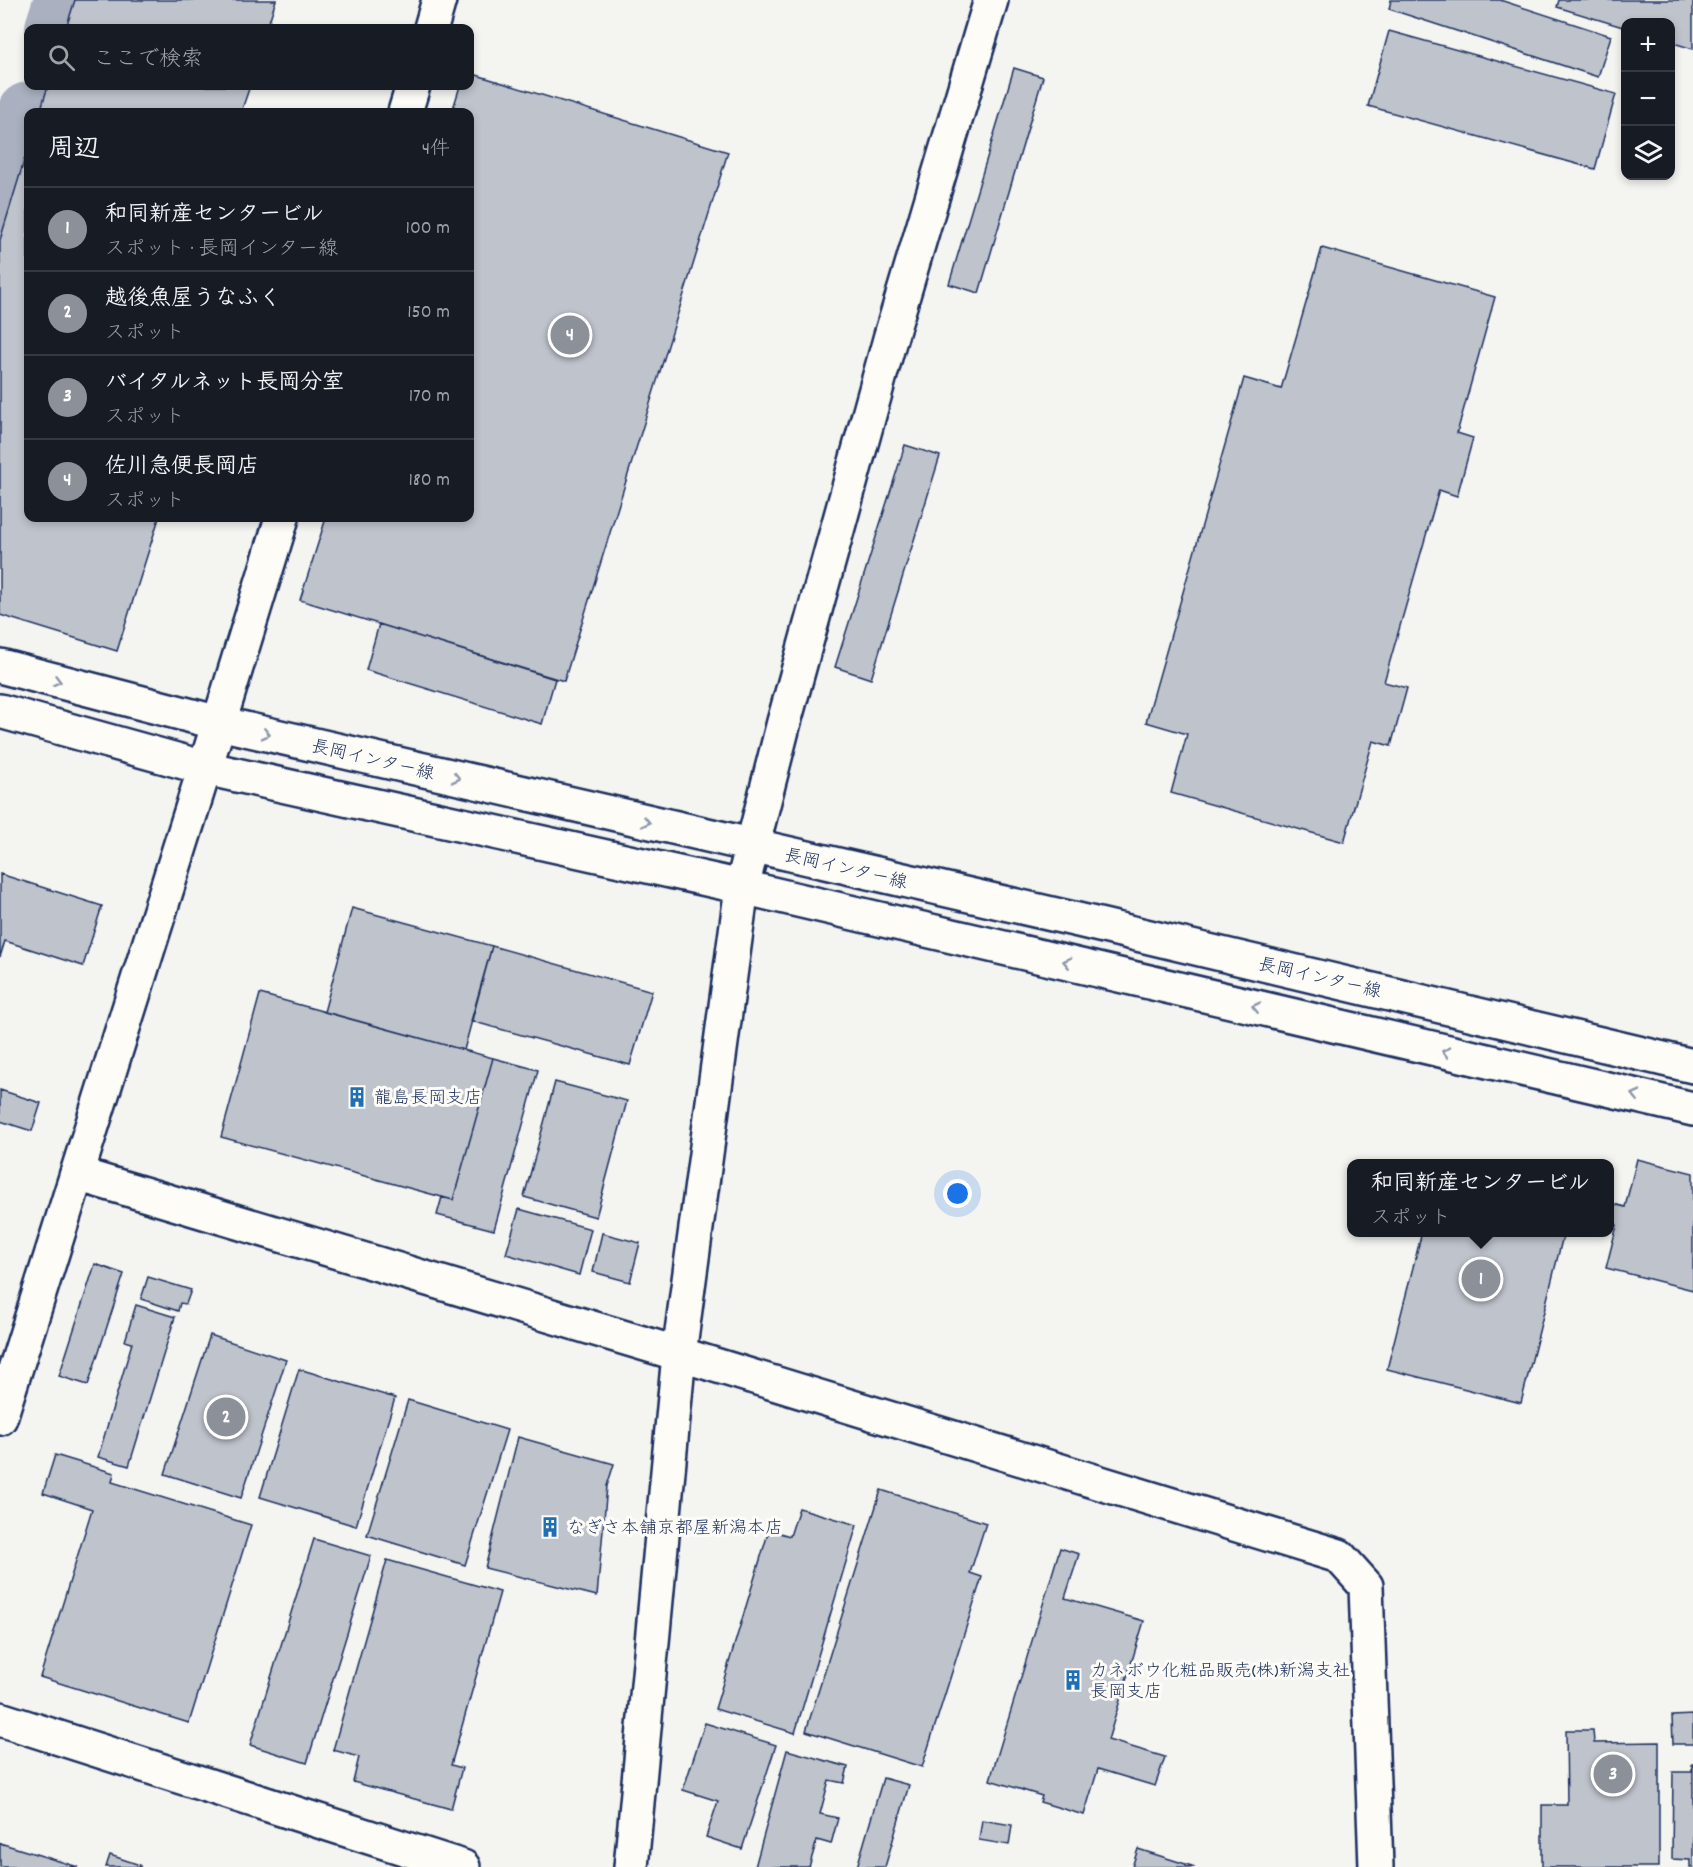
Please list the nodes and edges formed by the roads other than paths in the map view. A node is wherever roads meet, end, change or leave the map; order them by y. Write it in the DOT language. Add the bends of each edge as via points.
graph roads {
  1 [pos="440,0"];
  2 [pos="991,0"];
  3 [pos="432,24"];
  4 [pos="412,90"];
  5 [pos="406,108"];
  6 [pos="281,522"];
  7 [pos="0,666"];
  8 [pos="0,711"];
  9 [pos="219,723"];
  10 [pos="205,768"];
  11 [pos="753,847"];
  12 [pos="742,887"];
  13 [pos="1693,1066"];
  14 [pos="1693,1109"];
  15 [pos="77,1174"];
  16 [pos="679,1354"];
  17 [pos="0,1418"];
  18 [pos="0,1719"];
  19 [pos="463,1867"];
  20 [pos="631,1867"];
  21 [pos="1376,1867"];
  1 -- 3 [label="street"];
  2 -- 11 [label="street" via="890,339"];
  4 -- 5 [label="street"];
  6 -- 9 [label="street"];
  7 -- 9 [label="street, 長岡インター線, one-way"];
  8 -- 10 [label="street"];
  9 -- 10 [label="street"];
  9 -- 11 [label="street, 長岡インター線, one-way"];
  10 -- 12 [label="street"];
  10 -- 15 [label="street"];
  11 -- 12 [label="street"];
  11 -- 13 [label="street, 長岡インター線"];
  14 -- 12 [label="street, one-way"];
  12 -- 16 [label="street"];
  15 -- 16 [label="street"];
  15 -- 17 [label="street"];
  16 -- 20 [label="street"];
  16 -- 21 [label="street" via="1339,1556 1366,1586"];
  18 -- 19 [label="street"];
}
